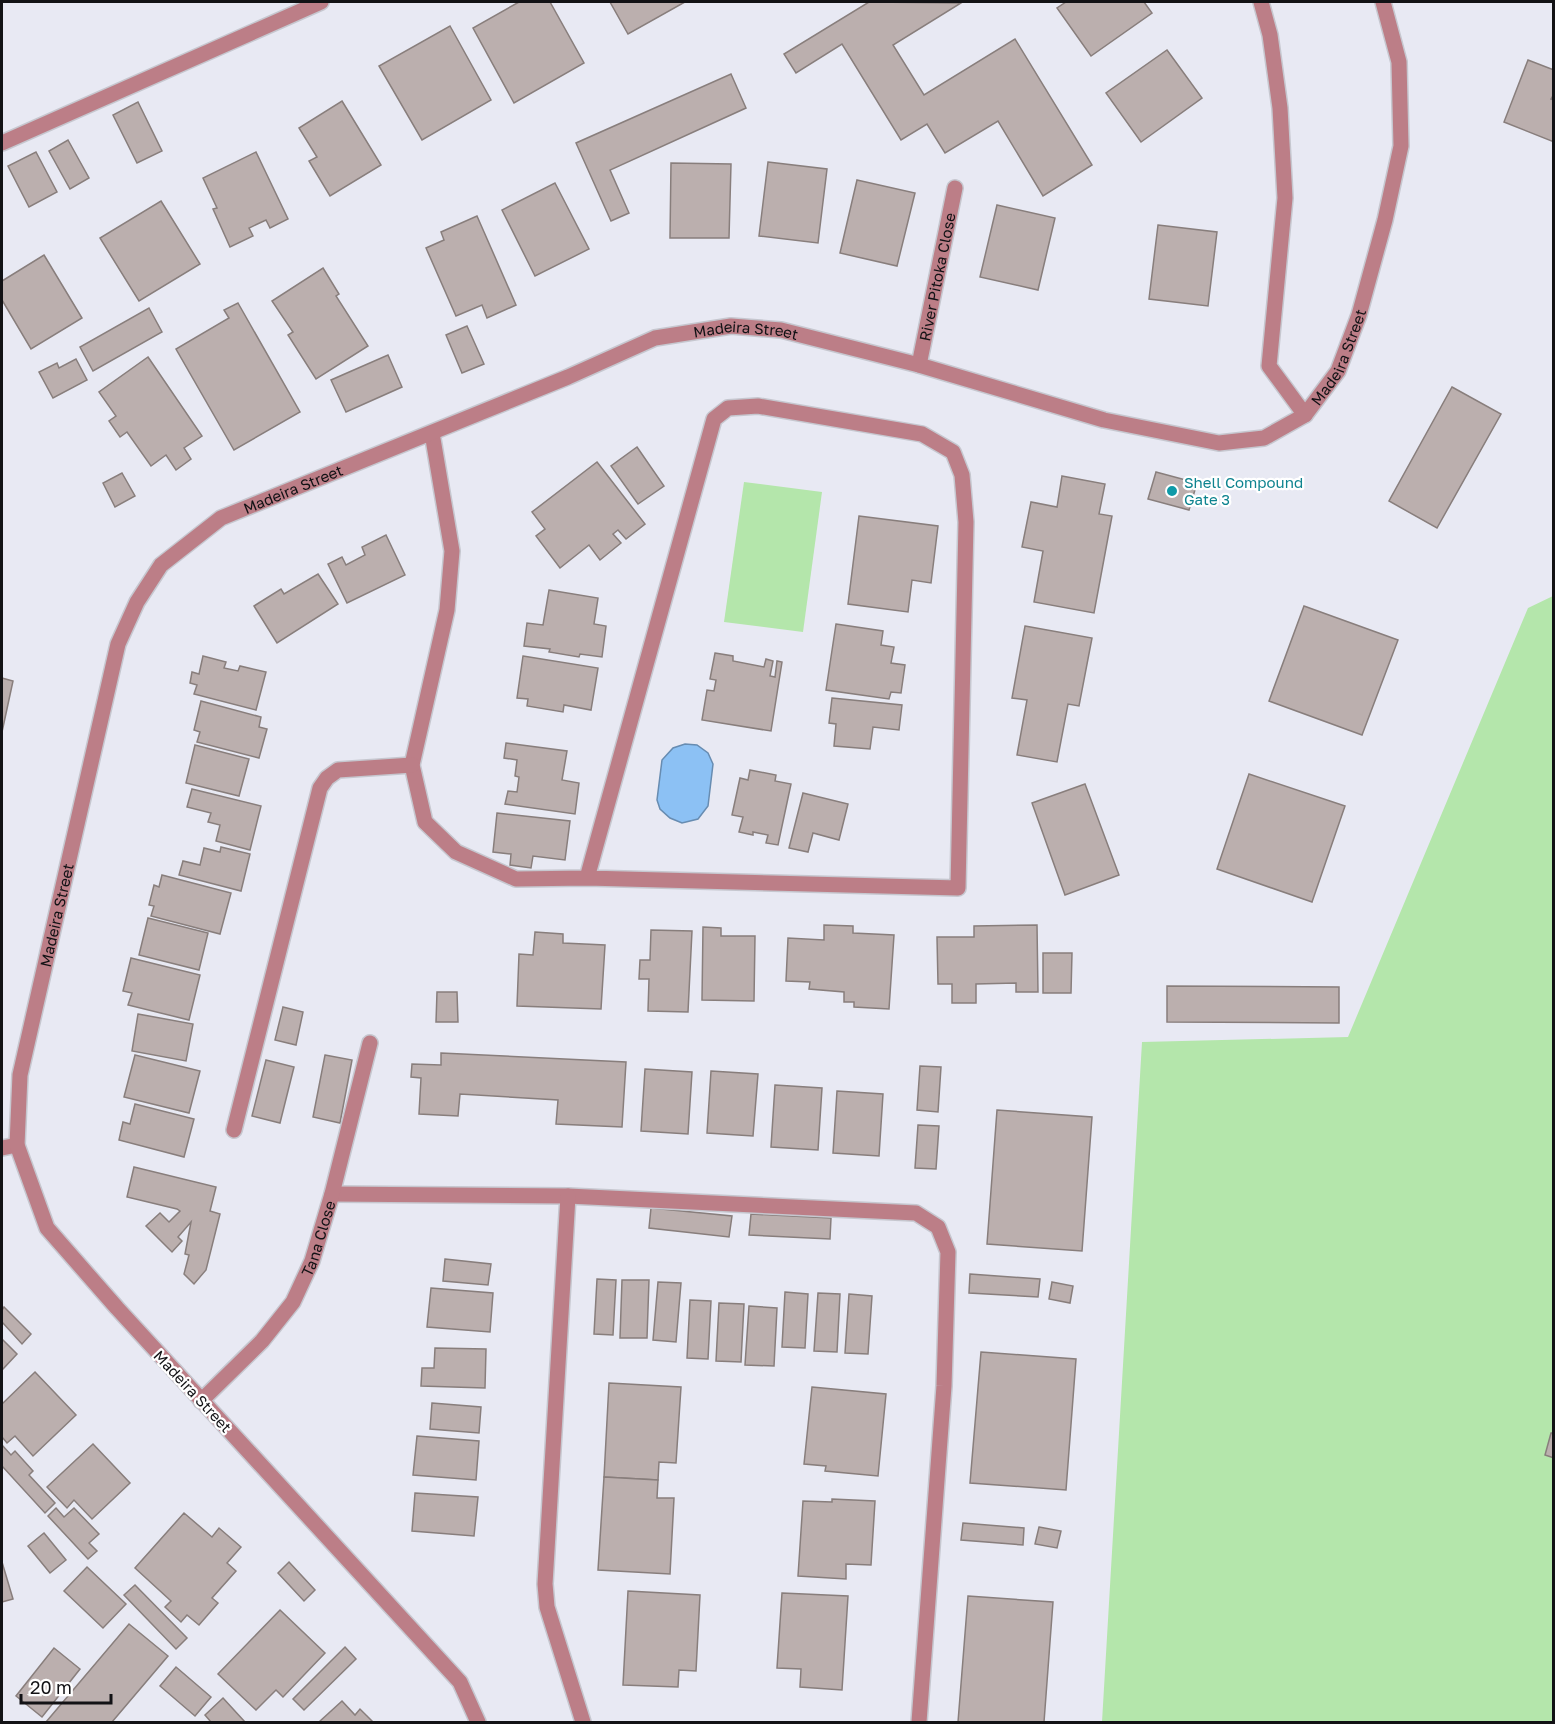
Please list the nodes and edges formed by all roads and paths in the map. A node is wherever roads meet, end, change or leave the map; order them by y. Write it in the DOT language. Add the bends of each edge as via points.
graph roads {
  1 [pos="321,2"];
  2 [pos="1261,2"];
  3 [pos="1383,2"];
  4 [pos="2,143"];
  5 [pos="955,188"];
  6 [pos="919,365"];
  7 [pos="1305,415"];
  8 [pos="432,433"];
  9 [pos="411,765"];
  10 [pos="587,878"];
  11 [pos="370,1043"];
  12 [pos="234,1130"];
  13 [pos="9,1147"];
  14 [pos="332,1194"];
  15 [pos="568,1196"];
  16 [pos="201,1401"];
  17 [pos="478,1722"];
  18 [pos="583,1722"];
  19 [pos="919,1722"];
  1 -- 4 [label="street"];
  2 -- 7 [label="street" via="1270,35 1280,108 1285,198 1269,366"];
  3 -- 7 [label="street, Madeira Street" via="1399,62 1401,146 1359,315 1338,371"];
  5 -- 6 [label="street, River Pitoka Close"];
  6 -- 7 [label="street, Madeira Street" via="1104,420 1219,443 1264,438"];
  6 -- 8 [label="street, Madeira Street" via="781,330 731,326 655,338"];
  8 -- 9 [label="street" via="452,551 447,610"];
  8 -- 13 [label="street, Madeira Street" via="222,518 161,565 136,602 118,644 20,1075"];
  9 -- 10 [label="street" via="425,822 456,852 516,879"];
  9 -- 12 [label="street" via="339,770 320,788"];
  10 -- 10 [label="street" via="958,888 966,522 963,475 953,452 922,434 758,406 728,408 714,419"];
  11 -- 14 [label="street, Tana Close"];
  13 -- 16 [label="street, Madeira Street" via="47,1228"];
  14 -- 15 [label="street"];
  14 -- 16 [label="street, Tana Close" via="312,1262 293,1302 262,1341"];
  15 -- 18 [label="street" via="545,1584 547,1607"];
  15 -- 19 [label="street" via="916,1213 938,1227 948,1252 944,1386"];
  16 -- 17 [label="street, Madeira Street" via="460,1682"];
}
